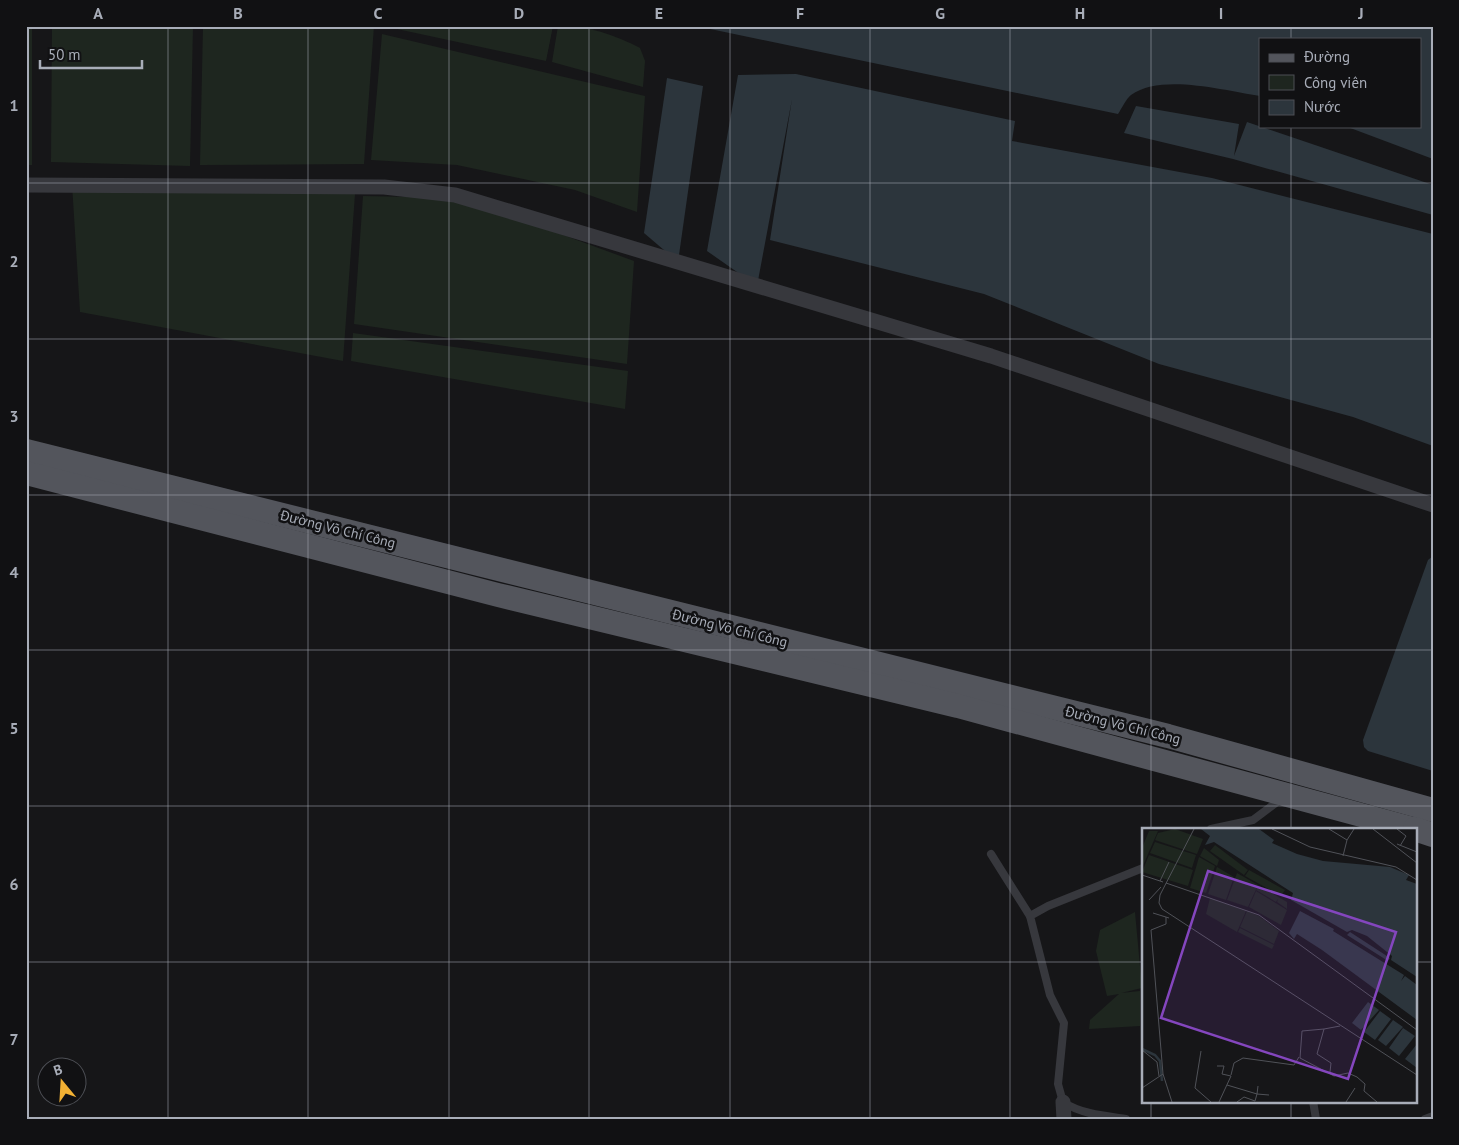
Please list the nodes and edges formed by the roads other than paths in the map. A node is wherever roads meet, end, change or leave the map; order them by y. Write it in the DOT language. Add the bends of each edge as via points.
graph roads {
  1 [pos="26,185"];
  2 [pos="26,451"];
  3 [pos="26,473"];
  4 [pos="1433,505"];
  5 [pos="1288,794"];
  6 [pos="1433,810"];
  7 [pos="1216,828"];
  8 [pos="1410,828"];
  9 [pos="1416,830"];
  10 [pos="1433,835"];
  11 [pos="991,854"];
  12 [pos="1142,868"];
  13 [pos="1030,916"];
  14 [pos="1063,1102"];
  15 [pos="1314,1102"];
  16 [pos="1433,1116"];
  17 [pos="1064,1119"];
  18 [pos="1126,1119"];
  19 [pos="1316,1119"];
  20 [pos="1425,1119"];
  1 -- 4 [label="street" via="384,187 455,195 991,356"];
  2 -- 6 [label="main road, Đường Võ Chí Công" via="1168,736"];
  3 -- 5 [label="main road, Đường Võ Chí Công" via="489,592 958,706"];
  5 -- 7 [label="lane" via="1252,820"];
  5 -- 8 [label="main road, Đường Võ Chí Công"];
  9 -- 10 [label="main road, Đường Võ Chí Công"];
  11 -- 13 [label="lane"];
  12 -- 13 [label="lane"];
  13 -- 14 [label="lane" via="1050,996 1064,1023 1058,1084"];
  14 -- 17 [label="street"];
  14 -- 18 [label="lane" via="1072,1108"];
  15 -- 19 [label="lane"];
  16 -- 20 [label="lane"];
}
